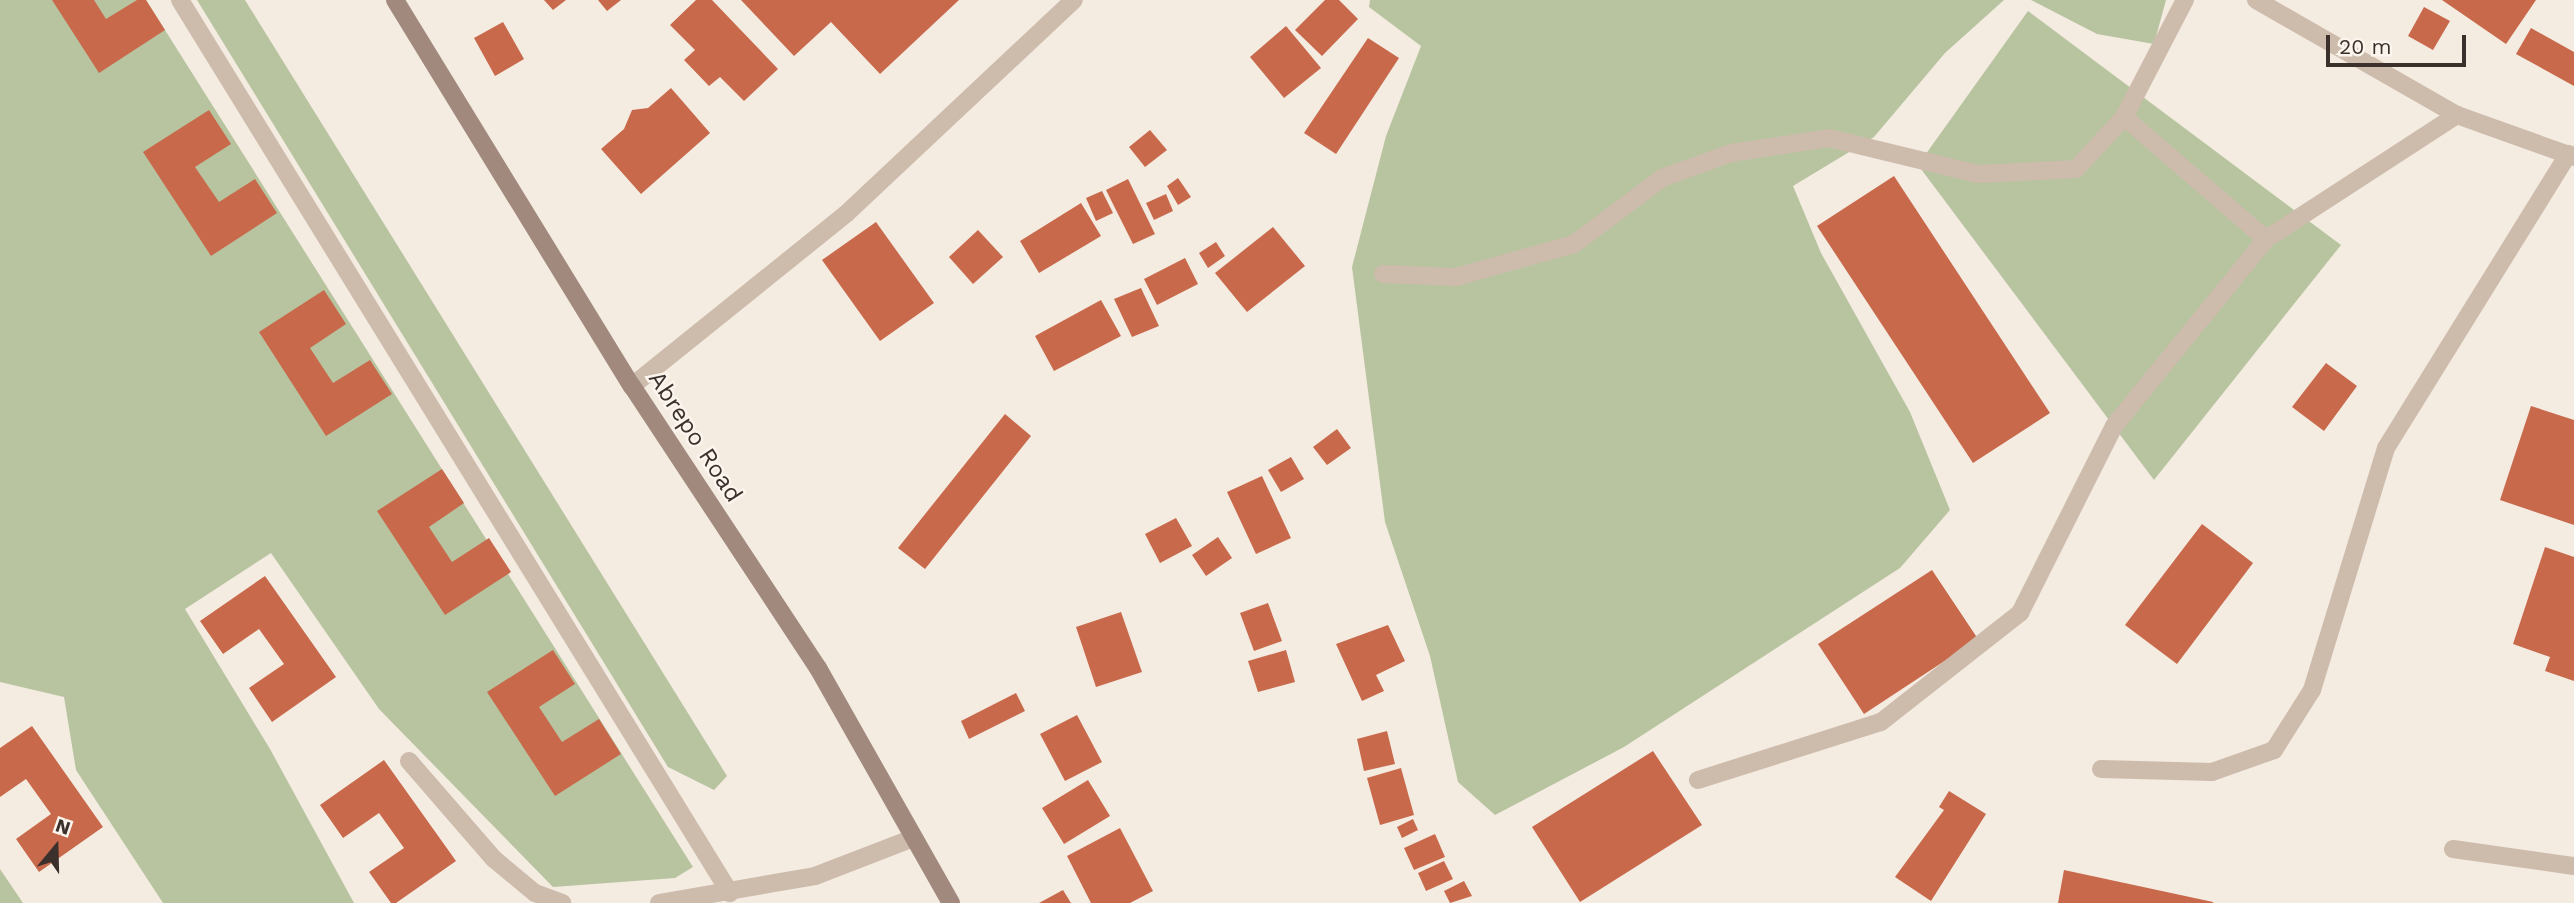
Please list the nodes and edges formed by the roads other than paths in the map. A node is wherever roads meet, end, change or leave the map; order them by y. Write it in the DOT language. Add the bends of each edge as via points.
graph roads {
  1 [pos="180,0"];
  2 [pos="395,0"];
  3 [pos="1074,0"];
  4 [pos="2185,0"];
  5 [pos="2256,0"];
  6 [pos="2457,115"];
  7 [pos="2124,117"];
  8 [pos="2572,153"];
  9 [pos="2266,239"];
  10 [pos="1383,274"];
  11 [pos="632,386"];
  12 [pos="410,761"];
  13 [pos="2101,769"];
  14 [pos="1698,780"];
  15 [pos="911,839"];
  16 [pos="2453,849"];
  17 [pos="2574,866"];
  18 [pos="730,893"];
  19 [pos="562,903"];
  20 [pos="659,903"];
  21 [pos="951,903"];
  1 -- 18 [label="street"];
  2 -- 11 [label="main road, Abrepo Road"];
  3 -- 11 [label="street" via="847,213"];
  4 -- 7 [label="street"];
  5 -- 6 [label="street"];
  6 -- 8 [label="street"];
  6 -- 9 [label="street"];
  7 -- 9 [label="street"];
  7 -- 10 [label="street" via="2076,169 1978,174 1829,138 1731,153 1662,178 1574,244 1456,277"];
  8 -- 13 [label="street" via="2386,448 2312,690 2274,750 2212,772"];
  9 -- 14 [label="street" via="2114,426 2020,612 1881,722"];
  11 -- 15 [label="main road, Abrepo Road" via="818,668"];
  12 -- 19 [label="street" via="494,859 535,893"];
  15 -- 18 [label="street" via="816,876"];
  15 -- 21 [label="main road, Abrepo Road"];
  16 -- 17 [label="street"];
  18 -- 20 [label="street"];
}
